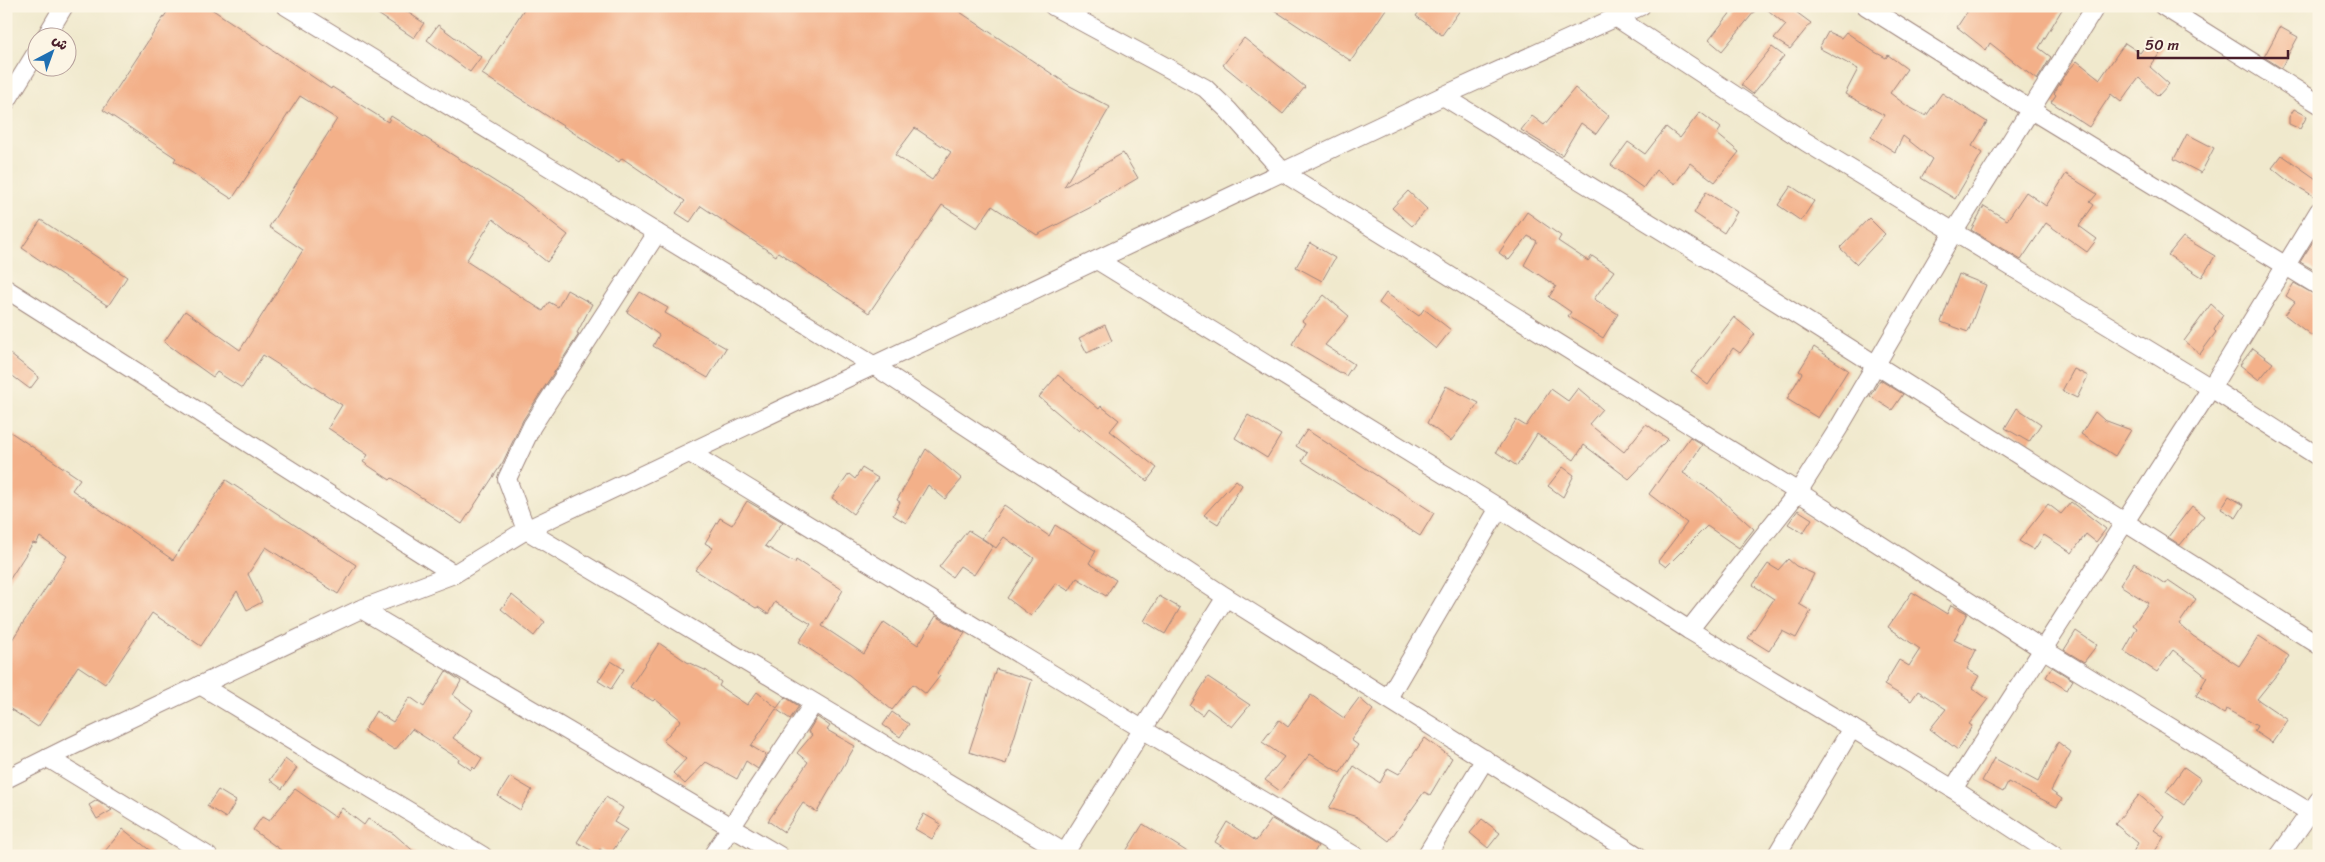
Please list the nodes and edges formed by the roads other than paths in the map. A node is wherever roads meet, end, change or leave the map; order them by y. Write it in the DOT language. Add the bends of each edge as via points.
graph roads {
  1 [pos="64,6"];
  2 [pos="286,6"];
  3 [pos="1053,6"];
  4 [pos="1641,6"];
  5 [pos="1866,6"];
  6 [pos="2096,6"];
  7 [pos="2163,6"];
  8 [pos="1617,18"];
  9 [pos="51,28"];
  10 [pos="28,66"];
  11 [pos="1443,96"];
  12 [pos="6,102"];
  13 [pos="2319,104"];
  14 [pos="2031,110"];
  15 [pos="1284,173"];
  16 [pos="2319,211"];
  17 [pos="657,233"];
  18 [pos="1953,233"];
  19 [pos="1097,260"];
  20 [pos="2285,264"];
  21 [pos="2319,286"];
  22 [pos="6,289"];
  23 [pos="1876,364"];
  24 [pos="873,365"];
  25 [pos="2211,388"];
  26 [pos="690,453"];
  27 [pos="2319,457"];
  28 [pos="1798,492"];
  29 [pos="1499,508"];
  30 [pos="2124,522"];
  31 [pos="526,530"];
  32 [pos="454,574"];
  33 [pos="1226,597"];
  34 [pos="361,608"];
  35 [pos="1689,630"];
  36 [pos="2319,645"];
  37 [pos="2044,650"];
  38 [pos="200,685"];
  39 [pos="1388,698"];
  40 [pos="814,703"];
  41 [pos="1852,728"];
  42 [pos="1142,729"];
  43 [pos="48,758"];
  44 [pos="1485,759"];
  45 [pos="6,779"];
  46 [pos="1953,789"];
  47 [pos="2316,810"];
  48 [pos="731,826"];
  49 [pos="1066,855"];
  50 [pos="208,856"];
  51 [pos="483,856"];
  52 [pos="712,856"];
  53 [pos="780,856"];
  54 [pos="1355,856"];
  55 [pos="1426,856"];
  56 [pos="1638,856"];
  57 [pos="1776,856"];
  58 [pos="2055,856"];
  59 [pos="2279,856"];
  1 -- 9 [label="street"];
  2 -- 17 [label="street"];
  3 -- 15 [label="street" via="1205,88"];
  4 -- 8 [label="street"];
  5 -- 14 [label="street"];
  6 -- 14 [label="street"];
  7 -- 13 [label="street"];
  8 -- 11 [label="street"];
  8 -- 18 [label="street" via="1806,142"];
  10 -- 12 [label="street"];
  11 -- 15 [label="street"];
  11 -- 23 [label="street"];
  14 -- 18 [label="street"];
  14 -- 20 [label="street"];
  15 -- 19 [label="street"];
  15 -- 28 [label="street"];
  16 -- 20 [label="street"];
  17 -- 24 [label="street"];
  17 -- 31 [label="street" via="532,426 507,479"];
  18 -- 23 [label="street"];
  18 -- 25 [label="street"];
  19 -- 24 [label="street"];
  19 -- 29 [label="street"];
  20 -- 21 [label="street"];
  20 -- 25 [label="street"];
  22 -- 32 [label="street"];
  23 -- 28 [label="street"];
  23 -- 30 [label="street"];
  24 -- 26 [label="street"];
  24 -- 33 [label="street"];
  25 -- 27 [label="street"];
  25 -- 30 [label="street"];
  26 -- 31 [label="street"];
  26 -- 42 [label="street"];
  28 -- 35 [label="street"];
  28 -- 37 [label="street"];
  29 -- 35 [label="street"];
  29 -- 39 [label="street"];
  30 -- 36 [label="street"];
  30 -- 37 [label="street"];
  31 -- 32 [label="street"];
  31 -- 40 [label="street"];
  32 -- 34 [label="street"];
  33 -- 39 [label="street"];
  33 -- 42 [label="street"];
  34 -- 38 [label="street"];
  34 -- 48 [label="street"];
  35 -- 41 [label="street"];
  37 -- 46 [label="street"];
  37 -- 47 [label="street"];
  38 -- 43 [label="street"];
  38 -- 51 [label="street"];
  39 -- 44 [label="street"];
  40 -- 48 [label="street"];
  40 -- 49 [label="street"];
  41 -- 46 [label="street"];
  41 -- 57 [label="street"];
  42 -- 49 [label="street"];
  42 -- 54 [label="street"];
  43 -- 45 [label="street"];
  43 -- 50 [label="street"];
  44 -- 55 [label="street"];
  44 -- 56 [label="street"];
  46 -- 58 [label="street"];
  47 -- 59 [label="street"];
  48 -- 52 [label="street"];
  48 -- 53 [label="street"];
}
